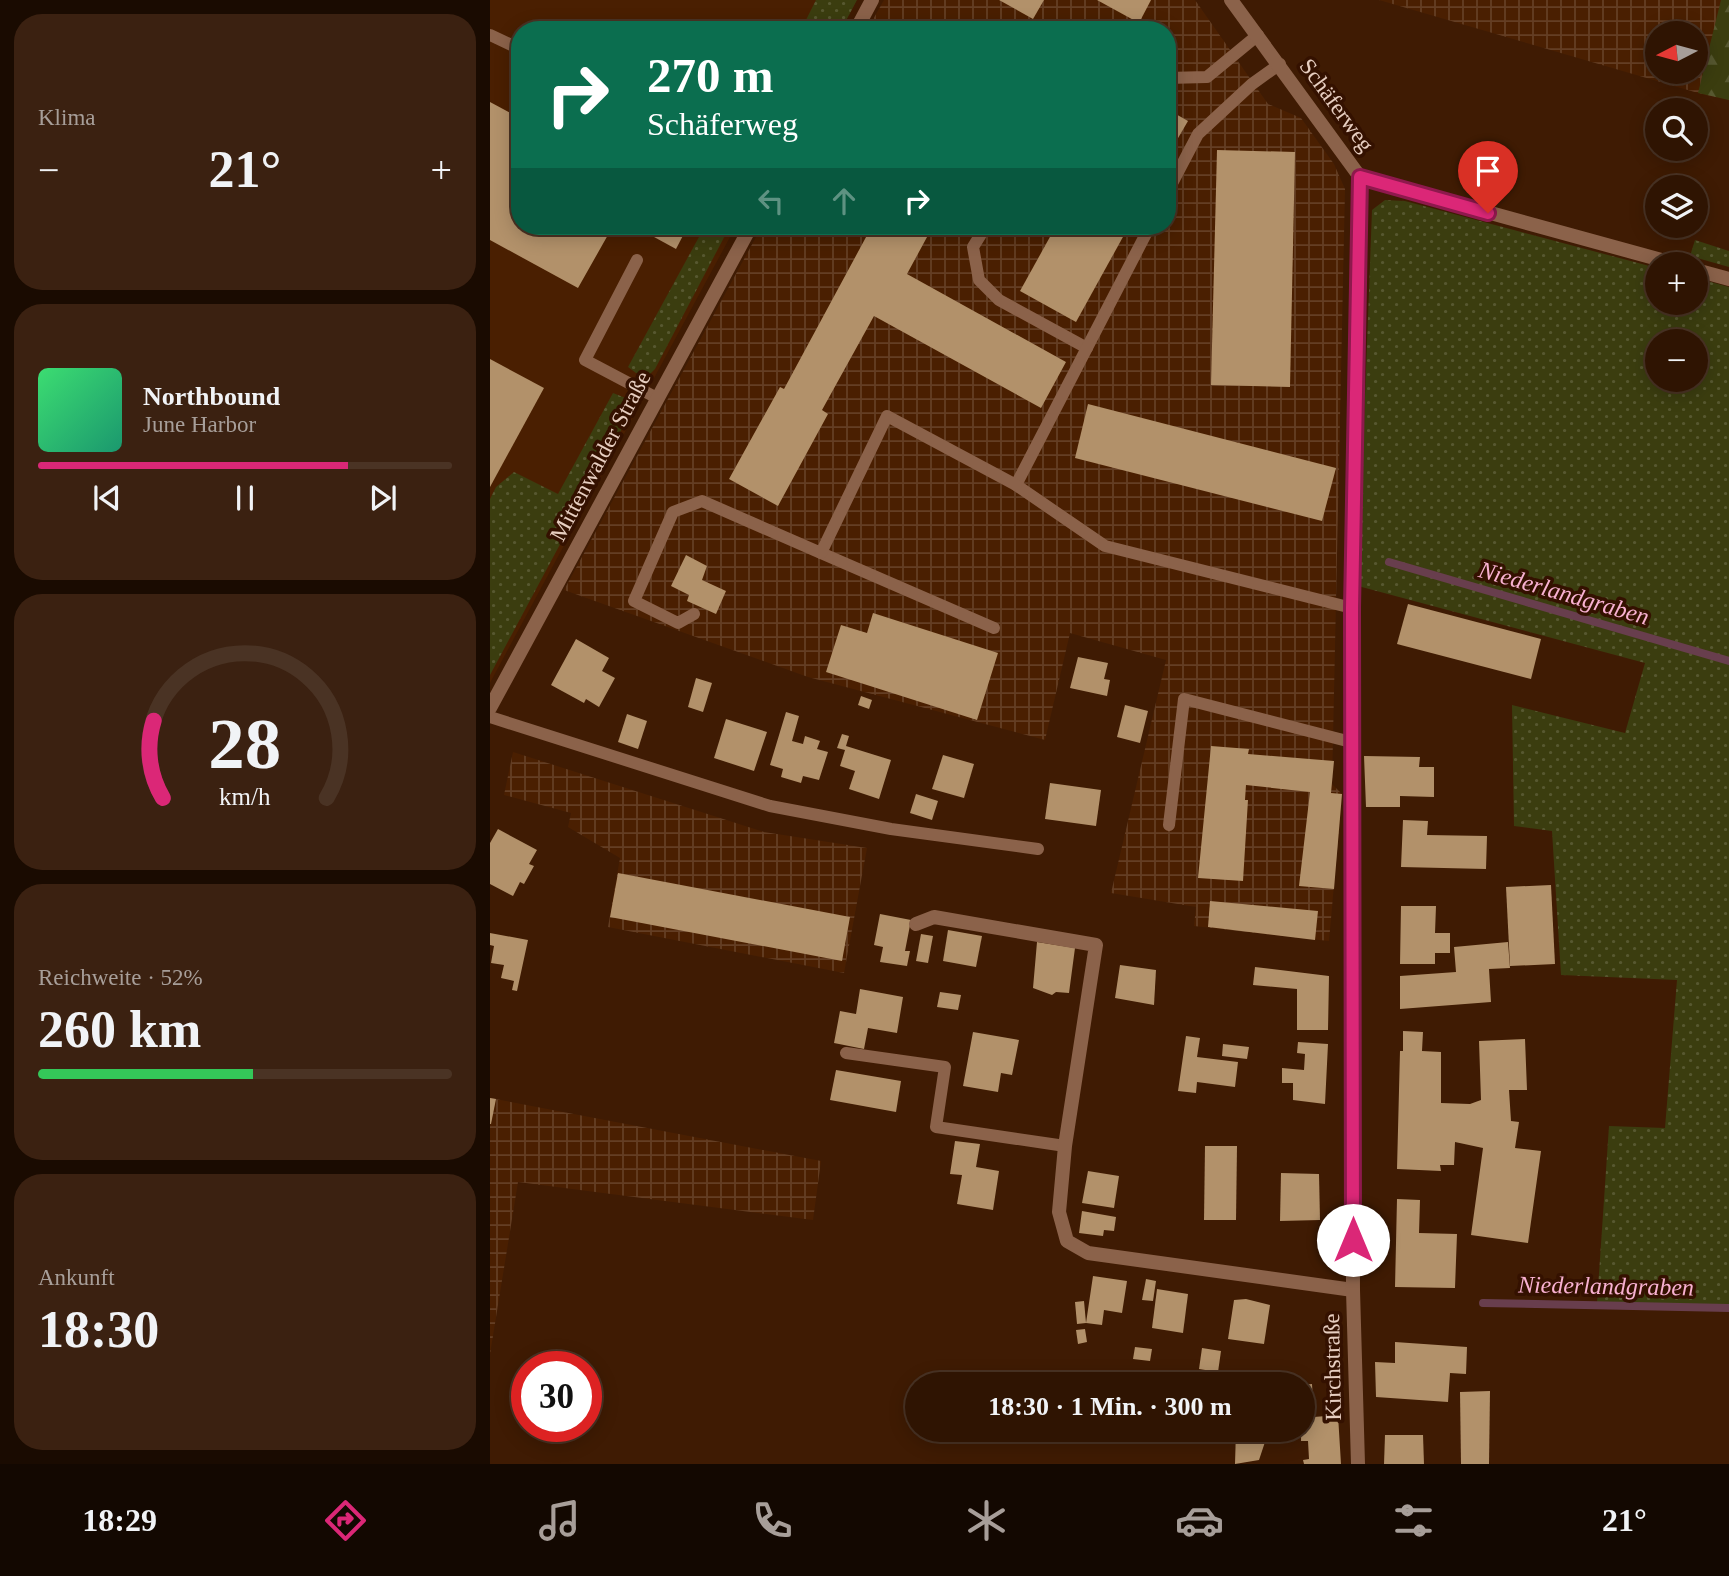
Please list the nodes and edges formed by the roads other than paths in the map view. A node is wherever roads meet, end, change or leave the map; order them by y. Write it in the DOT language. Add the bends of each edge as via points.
graph roads {
  1 [pos="872,0"];
  2 [pos="1231,0"];
  3 [pos="861,21"];
  4 [pos="490,35"];
  5 [pos="1258,35"];
  6 [pos="511,45"];
  7 [pos="1280,64"];
  8 [pos="1176,78"];
  9 [pos="1176,176"];
  10 [pos="1360,177"];
  11 [pos="746,235"];
  12 [pos="980,235"];
  13 [pos="1145,235"];
  14 [pos="1645,255"];
  15 [pos="637,260"];
  16 [pos="1708,273"];
  17 [pos="1729,279"];
  18 [pos="1087,348"];
  19 [pos="657,398"];
  20 [pos="1016,485"];
  21 [pos="821,553"];
  22 [pos="1352,608"];
  23 [pos="694,614"];
  24 [pos="994,628"];
  25 [pos="490,708"];
  26 [pos="490,717"];
  27 [pos="1351,742"];
  28 [pos="1169,825"];
  29 [pos="1038,849"];
  30 [pos="916,924"];
  31 [pos="846,1054"];
  32 [pos="1065,1146"];
  33 [pos="1353,1290"];
  34 [pos="1358,1464"];
  1 -- 3 [label="street"];
  2 -- 5 [label="street, Schäferweg"];
  4 -- 6 [label="lane"];
  5 -- 7 [label="street, Schäferweg"];
  5 -- 8 [label="lane" via="1207,77"];
  7 -- 9 [label="lane" via="1198,134"];
  7 -- 10 [label="street, Schäferweg"];
  10 -- 14 [label="street, Schäferweg"];
  10 -- 22 [label="street, Kirchstraße"];
  11 -- 19 [label="street, Mittenwalder Straße"];
  12 -- 18 [label="lane" via="973,247 979,280 999,300"];
  13 -- 18 [label="lane"];
  15 -- 19 [label="lane" via="585,360"];
  16 -- 17 [label="street"];
  18 -- 20 [label="lane"];
  19 -- 25 [label="street, Mittenwalder Straße"];
  20 -- 21 [label="lane" via="887,416"];
  20 -- 22 [label="lane" via="1105,546"];
  21 -- 23 [label="lane" via="702,501 673,512 634,601 678,623"];
  21 -- 24 [label="lane"];
  22 -- 27 [label="street, Kirchstraße"];
  26 -- 29 [label="lane" via="770,806 891,829"];
  27 -- 28 [label="lane" via="1184,699"];
  27 -- 33 [label="street, Kirchstraße"];
  30 -- 32 [label="street" via="934,917 1096,945"];
  31 -- 32 [label="lane" via="945,1067 936,1127"];
  32 -- 33 [label="street" via="1059,1212 1067,1241 1088,1253"];
  33 -- 34 [label="street, Kirchstraße"];
}
